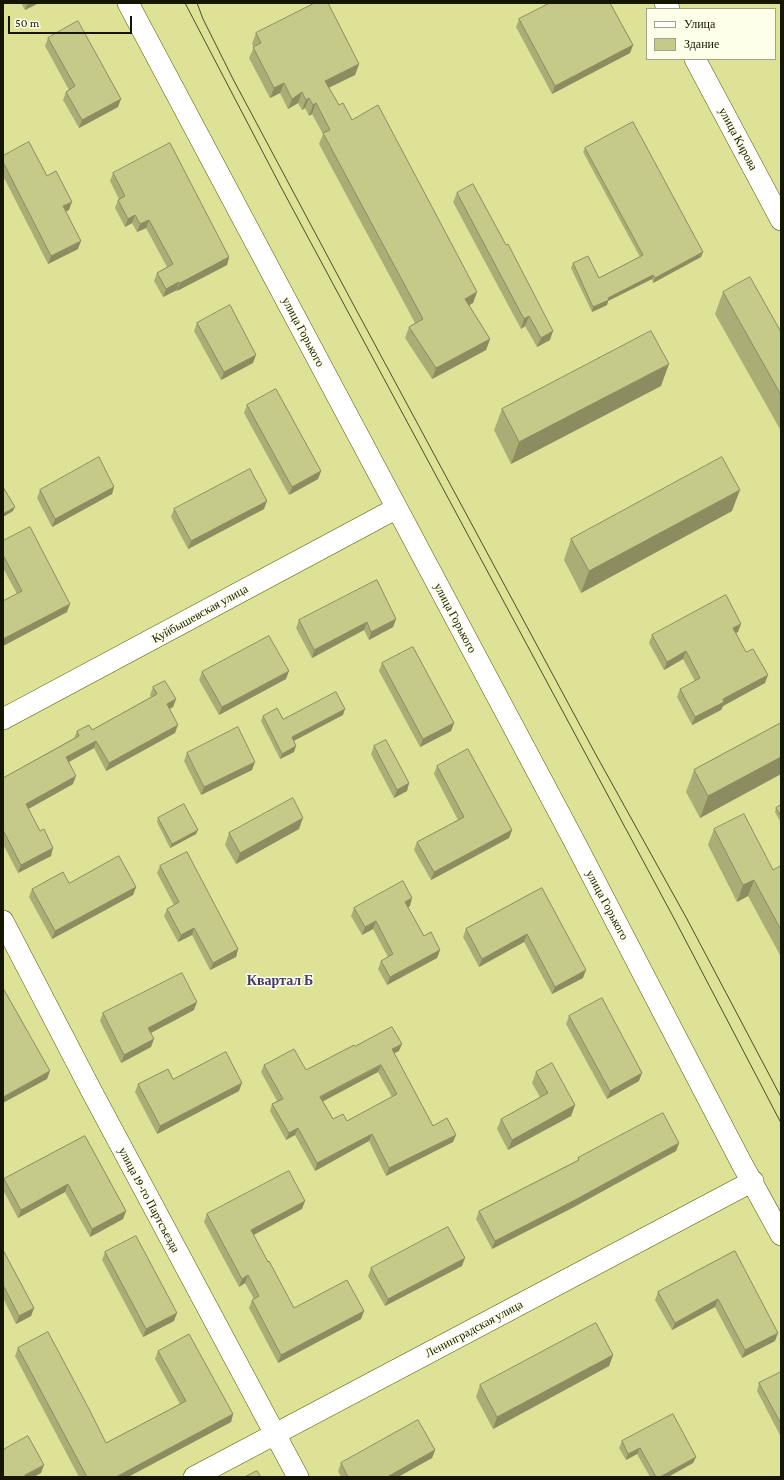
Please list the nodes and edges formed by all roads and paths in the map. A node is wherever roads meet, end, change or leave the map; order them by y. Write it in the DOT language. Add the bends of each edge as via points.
graph roads {
  1 [pos="128,3"];
  2 [pos="696,60"];
  3 [pos="781,220"];
  4 [pos="397,508"];
  5 [pos="3,719"];
  6 [pos="3,921"];
  7 [pos="752,1181"];
  8 [pos="781,1235"];
  9 [pos="276,1434"];
  10 [pos="194,1477"];
  11 [pos="298,1477"];
  1 -- 4 [label="street, улица Горького"];
  2 -- 3 [label="street, улица Кирова"];
  4 -- 5 [label="street, Куйбышевская улица"];
  4 -- 7 [label="street, улица Горького"];
  6 -- 9 [label="street, улица 19-го Партсъезда"];
  7 -- 8 [label="street, улица Горького"];
  7 -- 9 [label="street, Ленинградская улица"];
  9 -- 10 [label="street, Ленинградская улица"];
  9 -- 11 [label="street, улица 19-го Партсъезда"];
}
